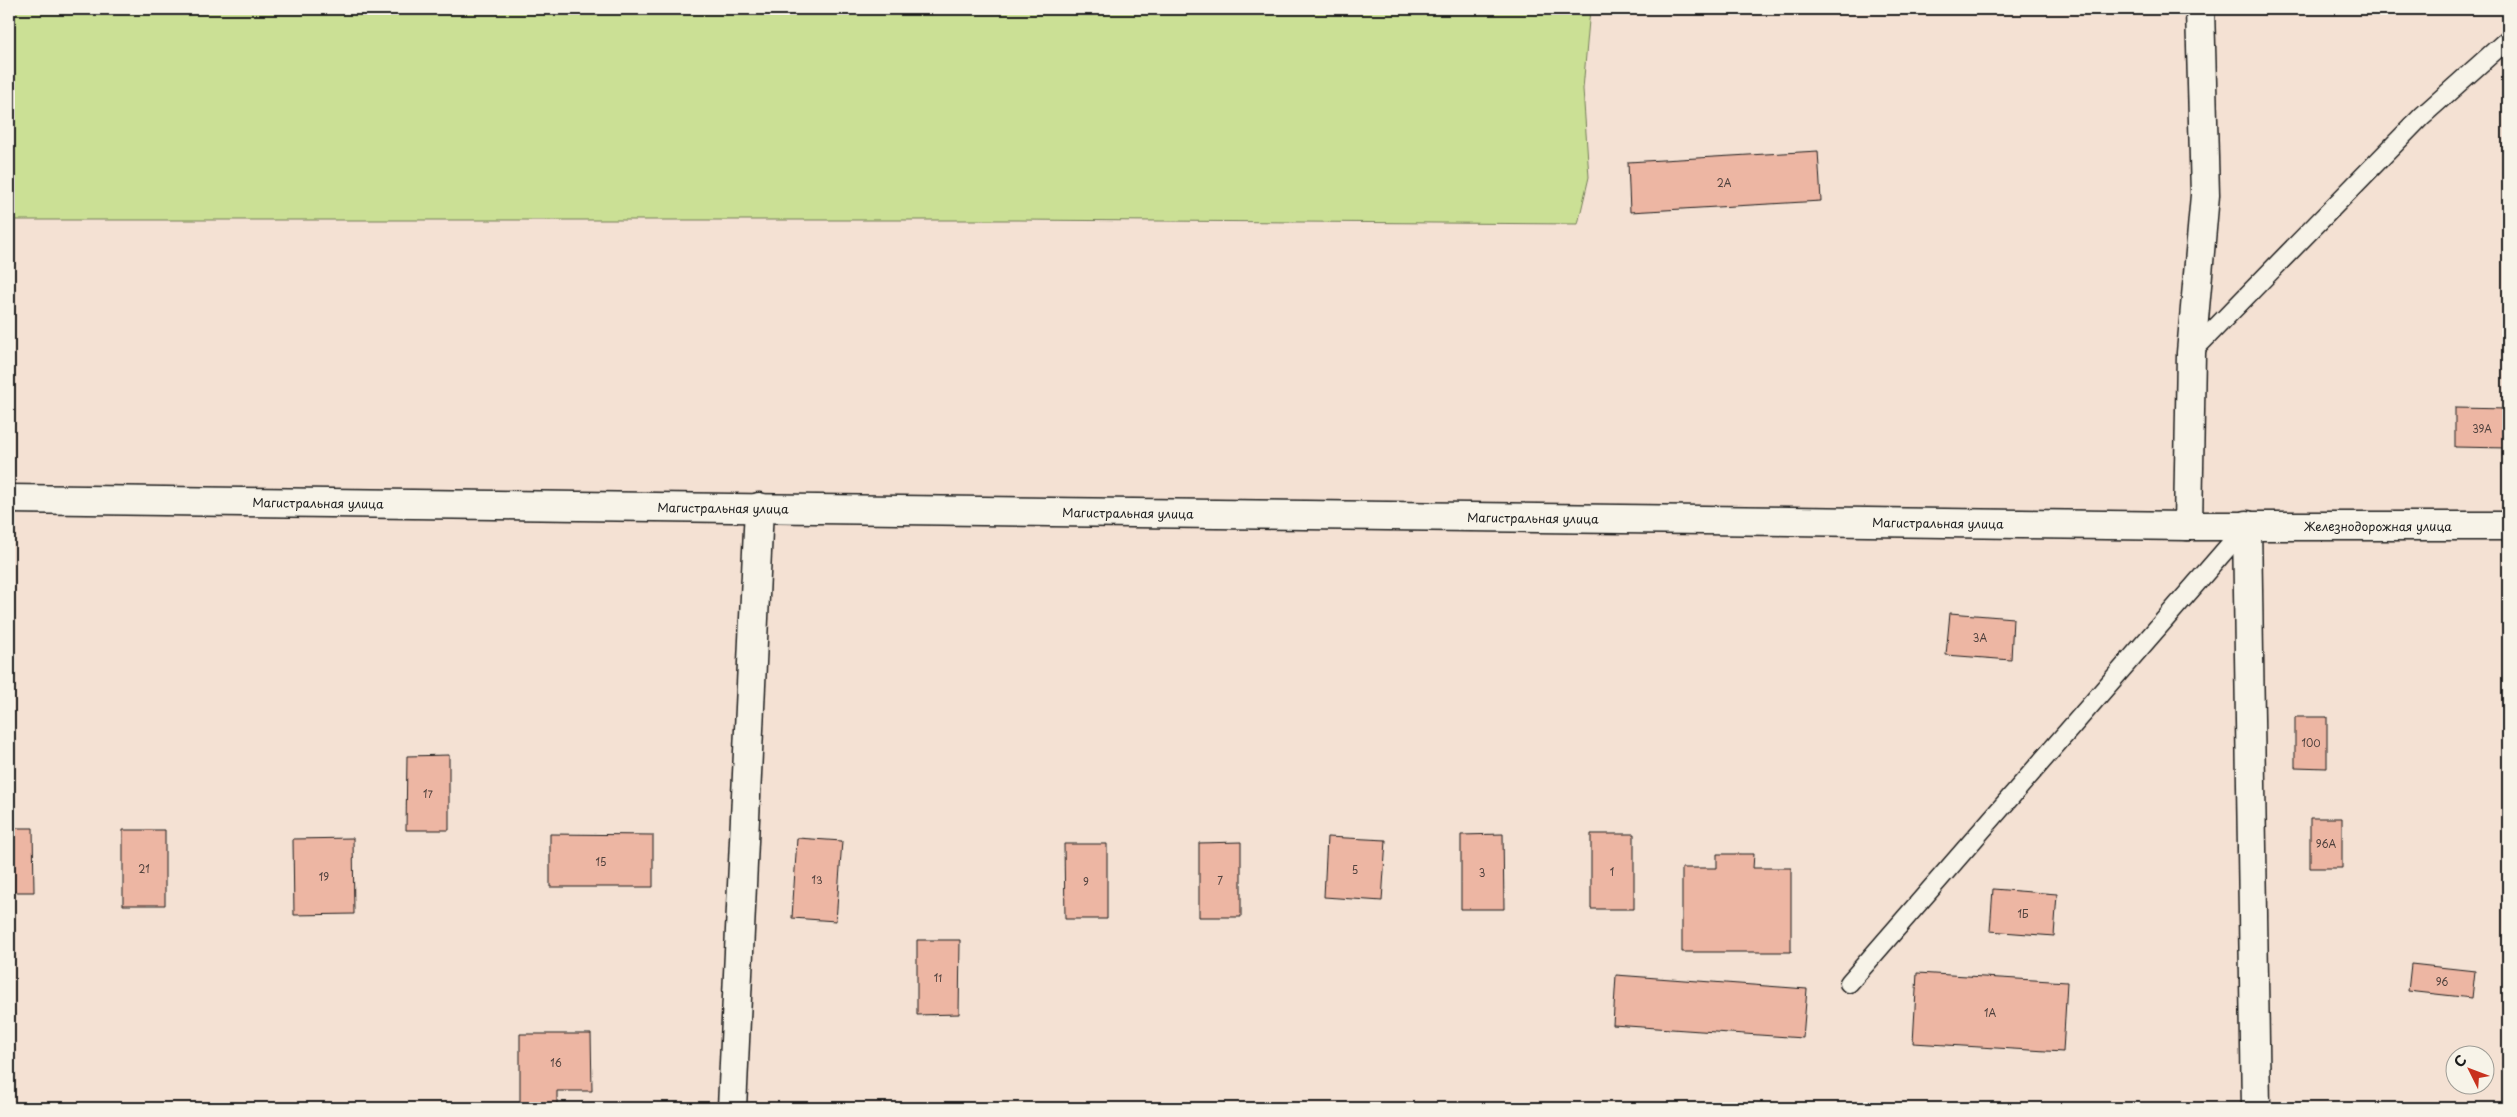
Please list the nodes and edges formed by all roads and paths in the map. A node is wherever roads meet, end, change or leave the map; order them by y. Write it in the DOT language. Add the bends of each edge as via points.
graph roads {
  1 [pos="2200,9"];
  2 [pos="2508,39"];
  3 [pos="2191,354"];
  4 [pos="9,499"];
  5 [pos="759,507"];
  6 [pos="2247,525"];
  7 [pos="2188,526"];
  8 [pos="2508,526"];
  9 [pos="1849,983"];
  10 [pos="732,1108"];
  11 [pos="2256,1108"];
  1 -- 3 [label="main road" via="2205,195"];
  2 -- 3 [label="lane" via="2422,116"];
  3 -- 7 [label="main road"];
  4 -- 5 [label="main road, Магистральная улица"];
  5 -- 7 [label="main road, Магистральная улица"];
  5 -- 10 [label="main road"];
  6 -- 7 [label="main road, Магистральная улица"];
  6 -- 8 [label="main road, Железнодорожная улица"];
  6 -- 9 [label="lane"];
  6 -- 11 [label="main road"];
}
